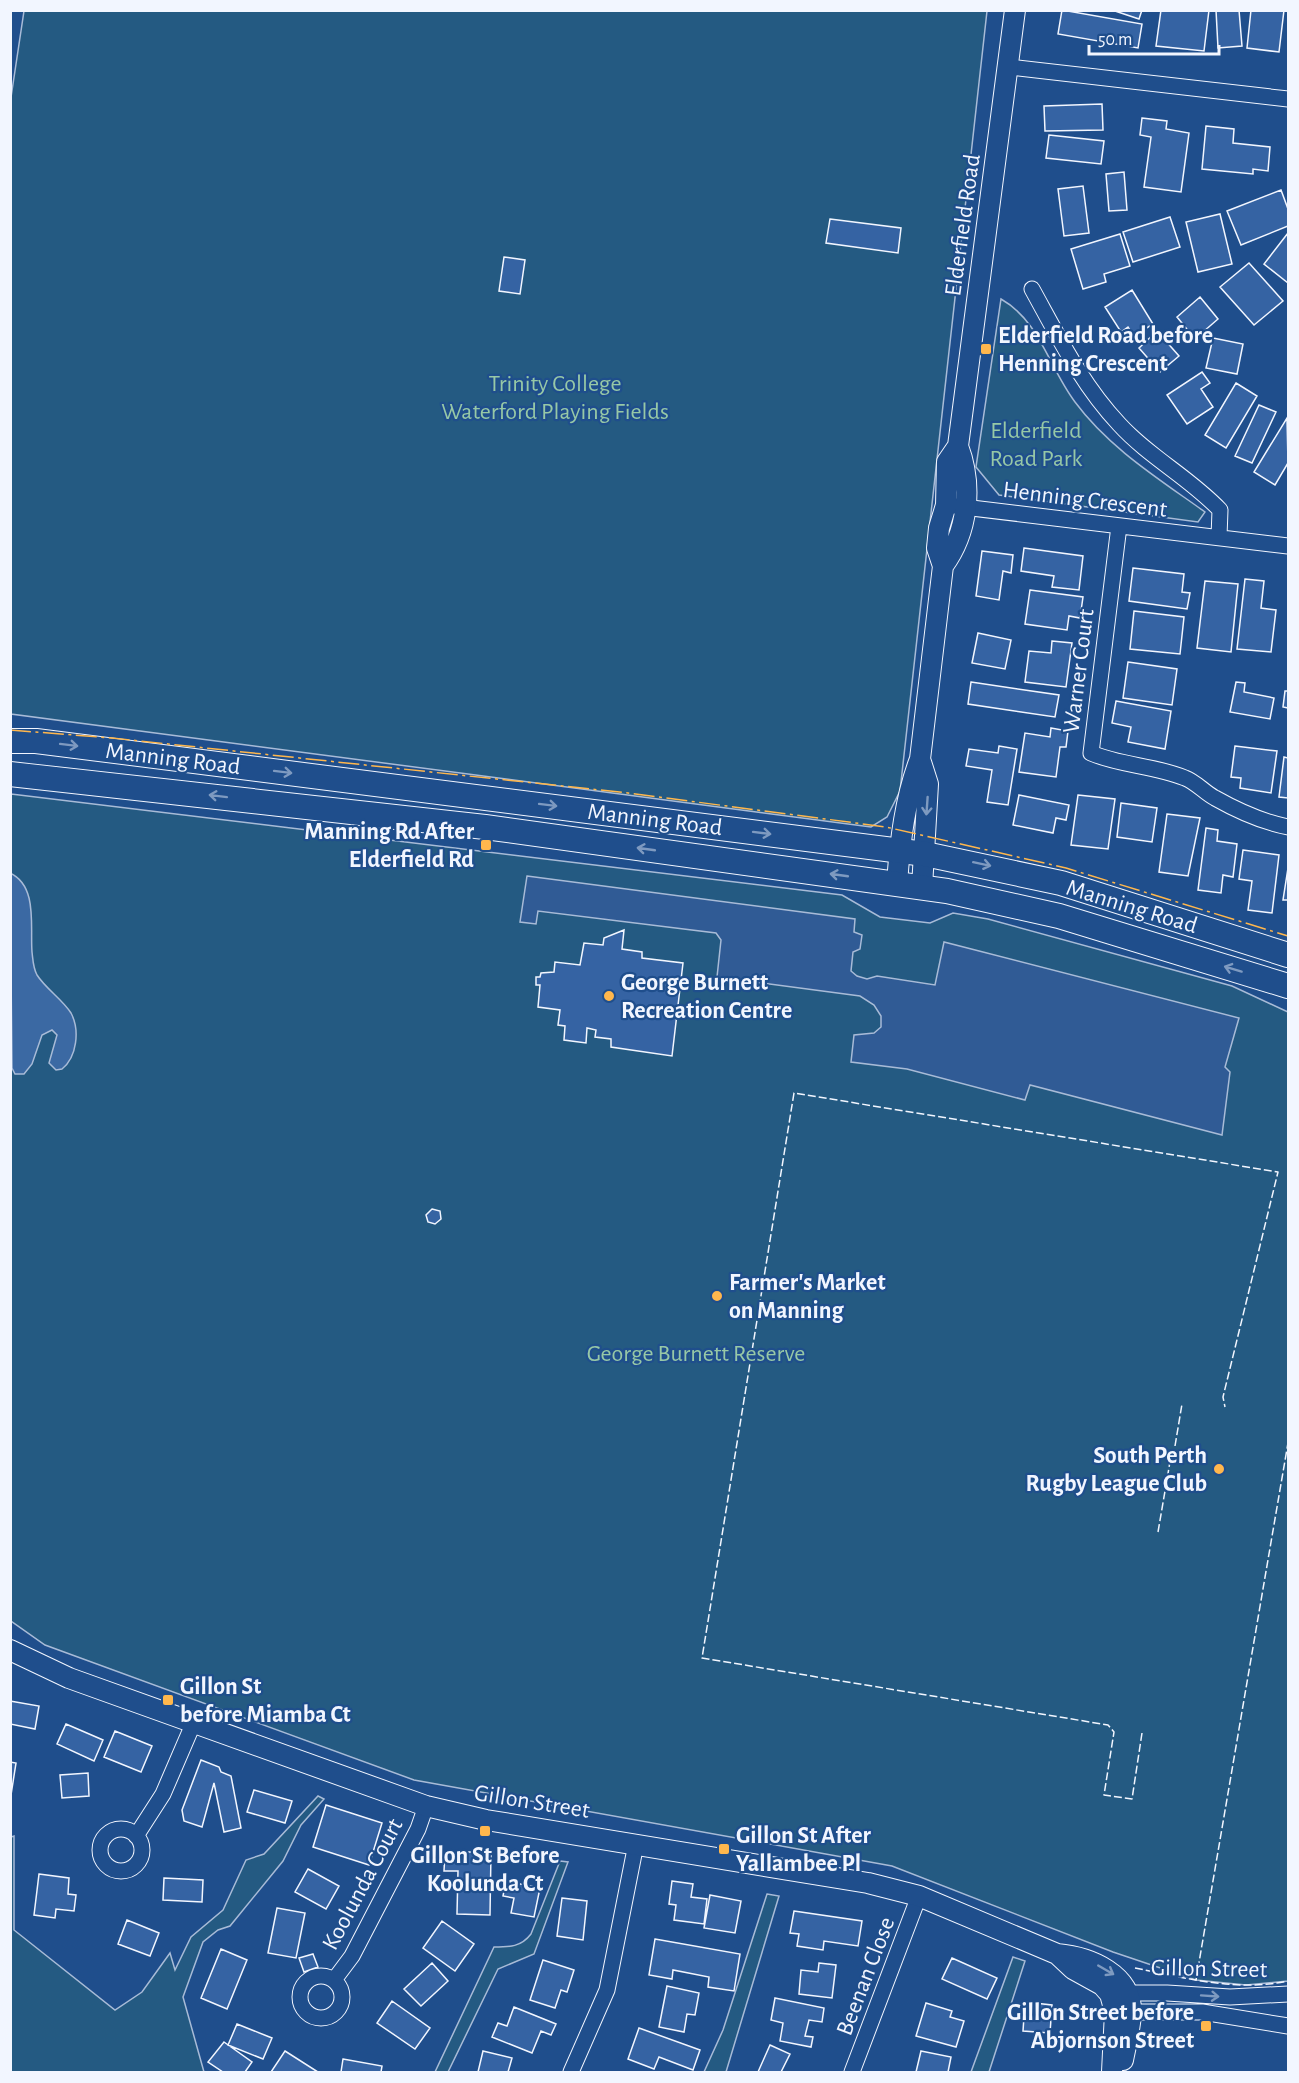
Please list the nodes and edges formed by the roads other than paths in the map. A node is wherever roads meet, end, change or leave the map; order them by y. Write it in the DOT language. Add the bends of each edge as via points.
graph roads {
  1 [pos="1015,10"];
  2 [pos="1009,67"];
  3 [pos="1288,99"];
  4 [pos="1032,289"];
  5 [pos="958,446"];
  6 [pos="946,505"];
  7 [pos="967,507"];
  8 [pos="1119,526"];
  9 [pos="1219,537"];
  10 [pos="1288,546"];
  11 [pos="943,566"];
  12 [pos="10,741"];
  13 [pos="920,759"];
  14 [pos="10,774"];
  15 [pos="1288,826"];
  16 [pos="900,851"];
  17 [pos="925,854"];
  18 [pos="897,883"];
  19 [pos="922,887"];
  20 [pos="1288,955"];
  21 [pos="1288,986"];
  22 [pos="10,1650"];
  23 [pos="194,1722"];
  24 [pos="426,1806"];
  25 [pos="136,1836"];
  26 [pos="636,1844"];
  27 [pos="919,1896"];
  28 [pos="334,1980"];
  29 [pos="1288,1994"];
  30 [pos="1121,2003"];
  31 [pos="1288,2026"];
  32 [pos="571,2073"];
  33 [pos="852,2073"];
  34 [pos="1112,2073"];
  35 [pos="1118,2073"];
  1 -- 2 [label="street, Elderfield Road"];
  2 -- 3 [label="street"];
  2 -- 5 [label="street, Elderfield Road"];
  4 -- 9 [label="street, Henning Crescent" via="1078,371 1119,425 1220,510"];
  5 -- 6 [label="street, Elderfield Road" via="947,462"];
  5 -- 7 [label="street, Elderfield Road" via="964,462"];
  6 -- 7 [label="street, Henning Crescent"];
  6 -- 11 [label="street, Elderfield Road" via="937,548"];
  7 -- 8 [label="street, Henning Crescent"];
  7 -- 11 [label="street, Elderfield Road" via="954,551"];
  8 -- 9 [label="street, Henning Crescent"];
  8 -- 15 [label="street, Warner Court" via="1091,753 1113,762 1163,770 1270,824"];
  9 -- 10 [label="street, Henning Crescent"];
  11 -- 13 [label="street, Elderfield Road"];
  12 -- 16 [label="main road, Manning Road, one-way" via="36,741"];
  13 -- 16 [label="street, Elderfield Road"];
  13 -- 17 [label="street, Elderfield Road, one-way" via="928,784"];
  18 -- 14 [label="main road, Manning Road, one-way" via="485,827"];
  16 -- 17 [label="main road, Manning Road"];
  16 -- 18 [label="street, Elderfield Road"];
  17 -- 19 [label="street, Elderfield Road"];
  17 -- 20 [label="main road, Manning Road, one-way" via="1061,883"];
  18 -- 19 [label="main road, Manning Road"];
  21 -- 19 [label="main road, Manning Road, one-way" via="1059,916"];
  22 -- 23 [label="street, Gillon Street" via="69,1678"];
  23 -- 24 [label="street, Gillon Street"];
  23 -- 25 [label="street" via="163,1794"];
  24 -- 26 [label="street, Gillon Street" via="486,1820"];
  24 -- 28 [label="street, Koolunda Court" via="418,1829 352,1956"];
  26 -- 27 [label="street, Gillon Street" via="868,1883"];
  26 -- 32 [label="street" via="607,1990"];
  27 -- 30 [label="street, Gillon Street" via="1057,1954"];
  27 -- 33 [label="street, Beenan Close"];
  30 -- 29 [label="street, Gillon Street, one-way"];
  30 -- 31 [label="street, Gillon Street"];
  30 -- 34 [label="street"];
  30 -- 35 [label="street" via="1122,2065"];
}
